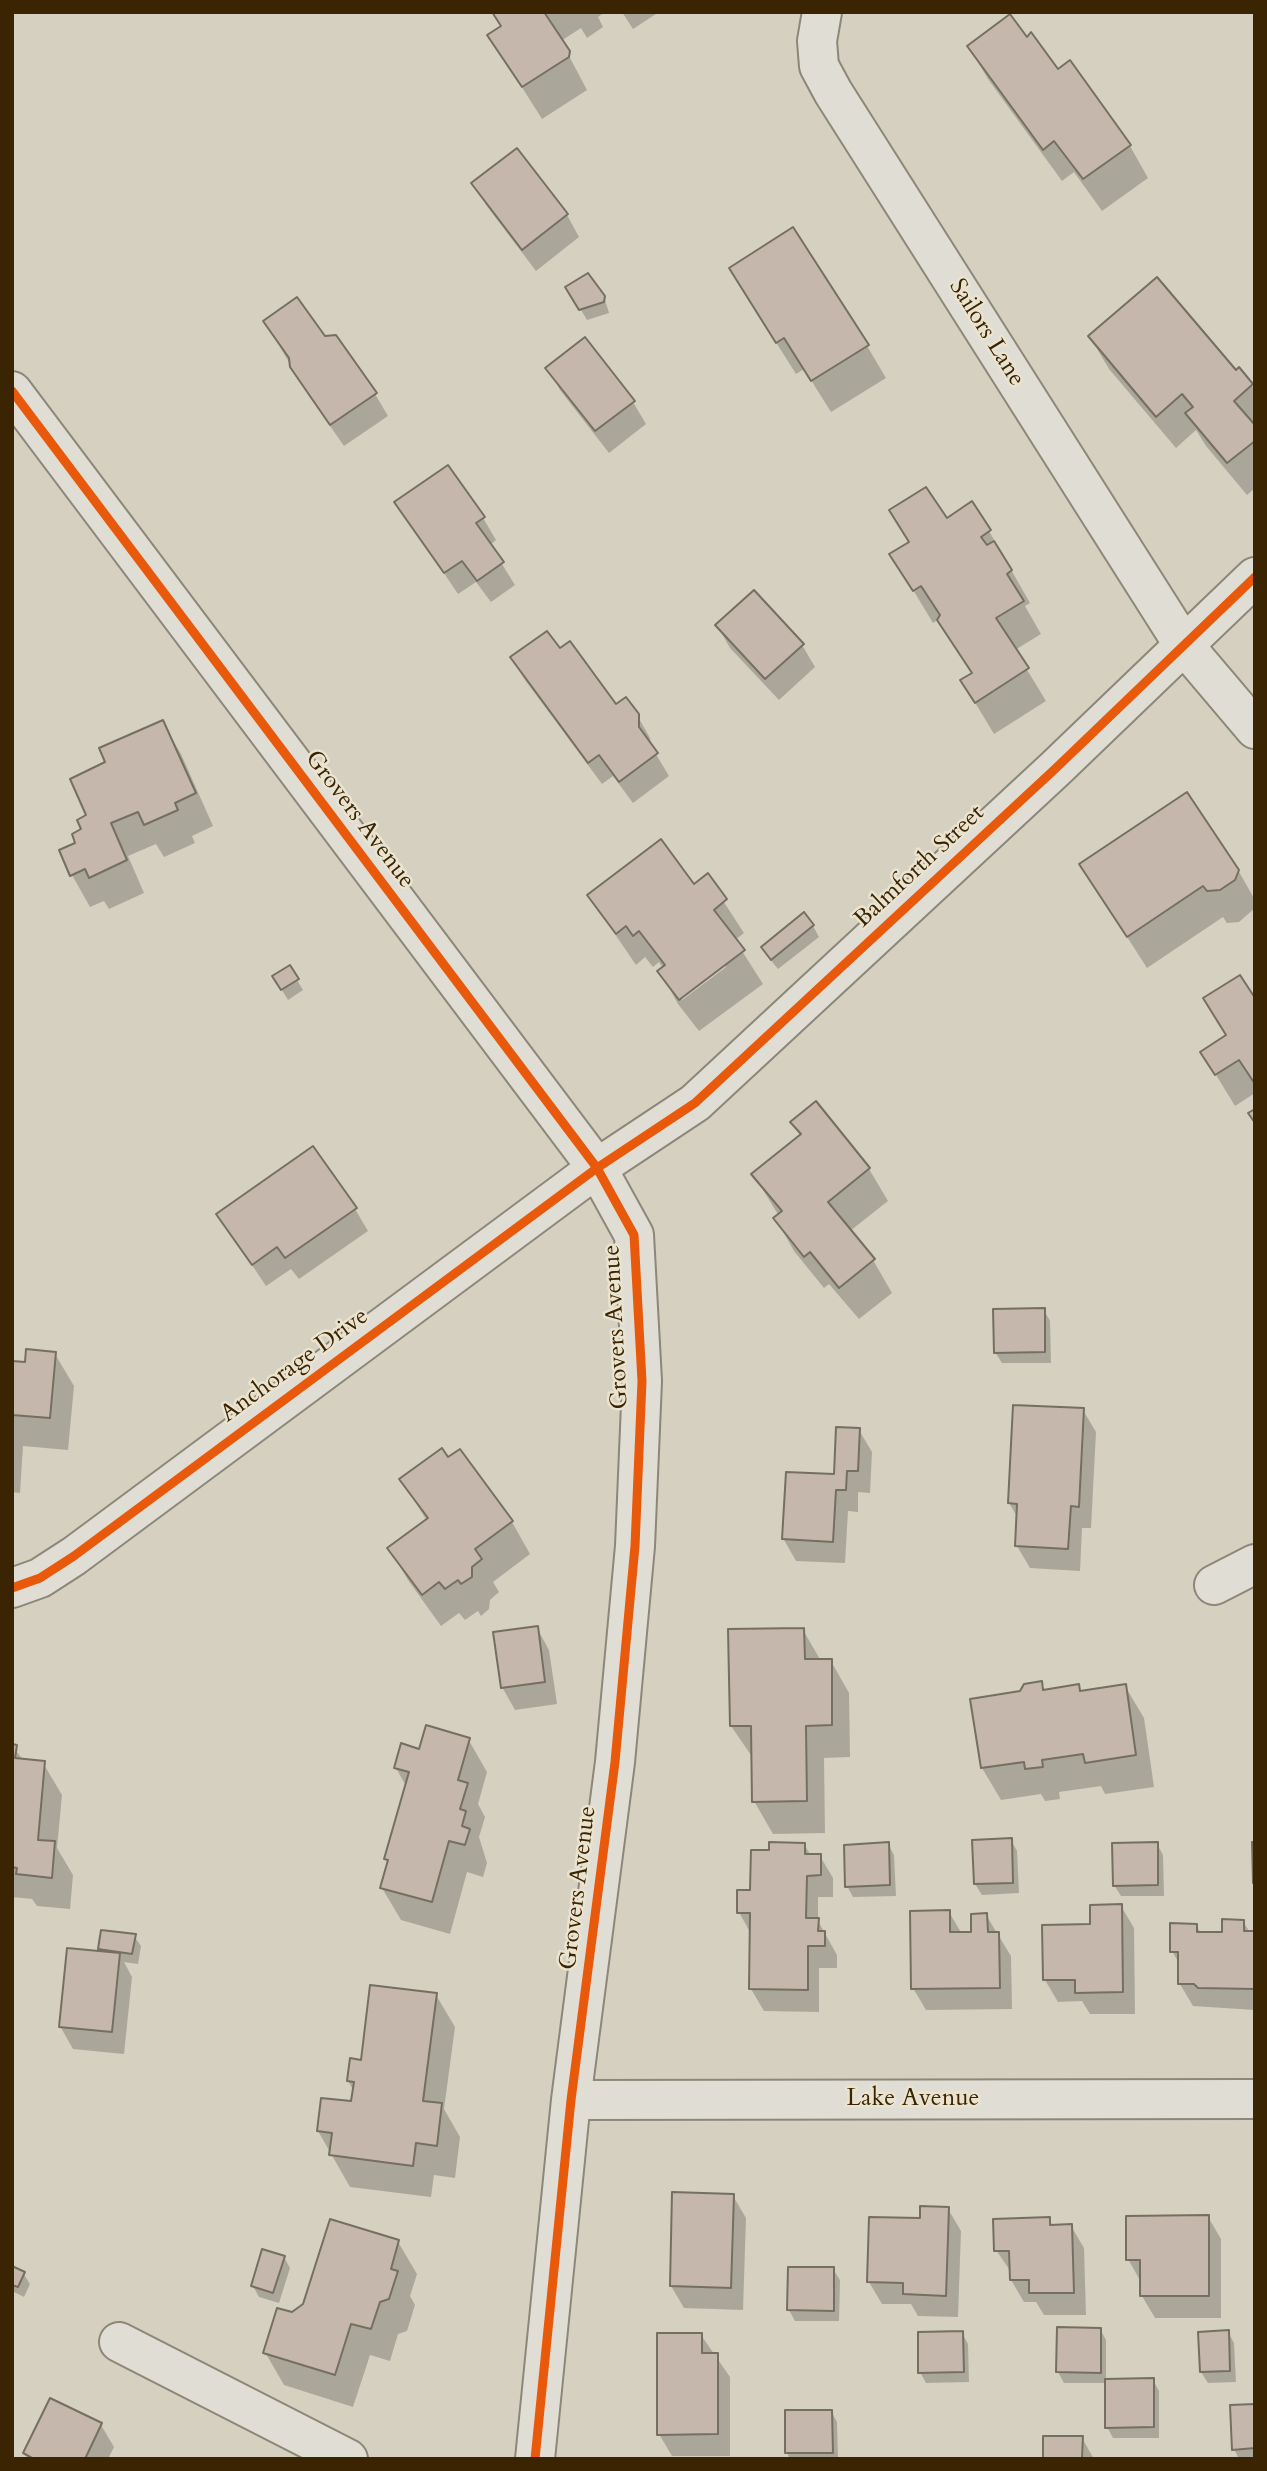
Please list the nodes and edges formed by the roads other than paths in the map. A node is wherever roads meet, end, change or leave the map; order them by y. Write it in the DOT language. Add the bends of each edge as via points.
graph roads {
  1 [pos="822,12"];
  2 [pos="12,391"];
  3 [pos="1255,577"];
  4 [pos="1183,644"];
  5 [pos="1255,729"];
  6 [pos="597,1168"];
  7 [pos="1255,1564"];
  8 [pos="1214,1585"];
  9 [pos="12,1588"];
  10 [pos="1255,2099"];
  11 [pos="571,2100"];
  12 [pos="119,2342"];
  13 [pos="348,2459"];
  14 [pos="535,2459"];
  1 -- 4 [label="street, Sailors Lane" via="819,66 833,92"];
  2 -- 6 [label="street, Grovers Avenue"];
  3 -- 4 [label="street, Balmforth Street"];
  4 -- 5 [label="street, Sailors Lane"];
  4 -- 6 [label="street, Balmforth Street" via="695,1103"];
  6 -- 9 [label="street, Anchorage Drive" via="74,1556 40,1578"];
  6 -- 11 [label="street, Grovers Avenue" via="634,1235 642,1381 635,1546 615,1762"];
  7 -- 8 [label="street"];
  10 -- 11 [label="street, Lake Avenue"];
  11 -- 14 [label="street, Grovers Avenue"];
  12 -- 13 [label="street"];
}
